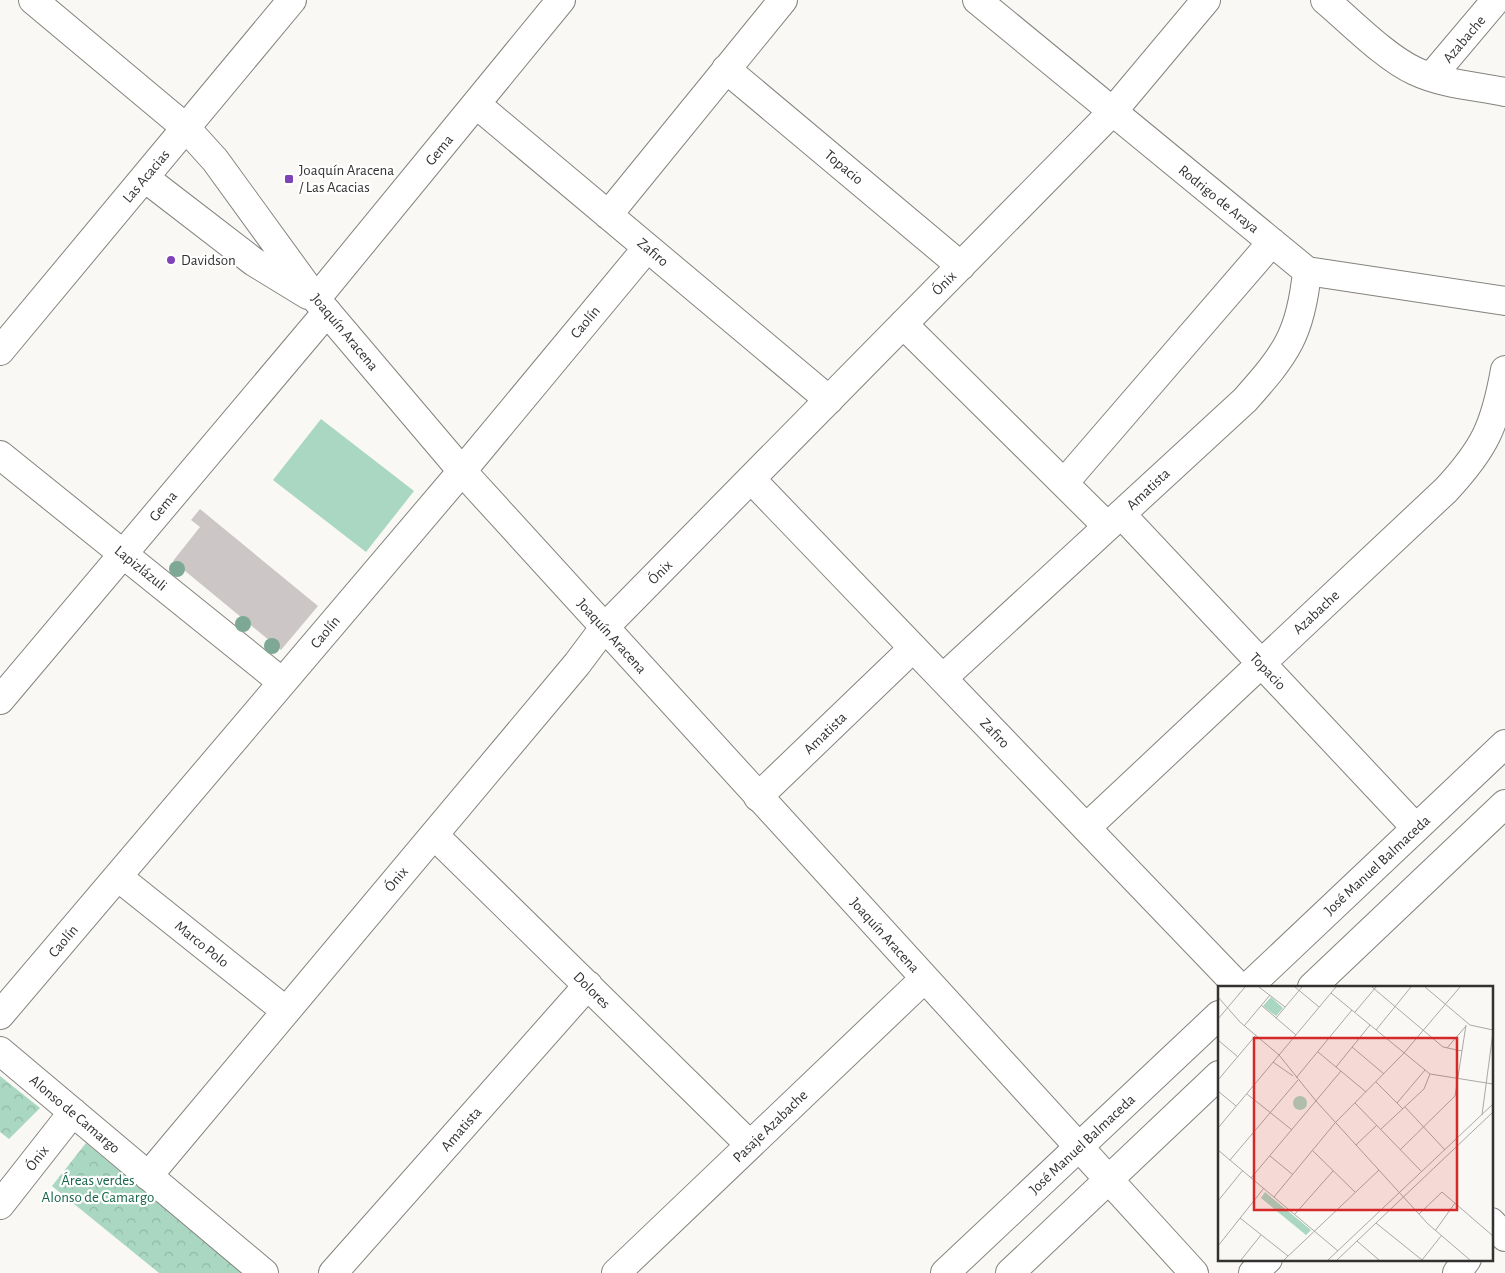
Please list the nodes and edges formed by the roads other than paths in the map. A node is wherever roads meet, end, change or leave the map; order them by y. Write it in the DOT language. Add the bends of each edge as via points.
graph roads {
  1 [pos="33,0"];
  2 [pos="292,0"];
  3 [pos="562,0"];
  4 [pos="783,0"];
  5 [pos="977,0"];
  6 [pos="1206,0"];
  7 [pos="1325,0"];
  8 [pos="1496,0"];
  9 [pos="726,69"];
  10 [pos="1431,77"];
  11 [pos="1505,92"];
  12 [pos="476,104"];
  13 [pos="1113,111"];
  14 [pos="186,128"];
  15 [pos="145,178"];
  16 [pos="608,214"];
  17 [pos="1272,242"];
  18 [pos="648,248"];
  19 [pos="961,266"];
  20 [pos="1308,271"];
  21 [pos="1505,300"];
  22 [pos="322,305"];
  23 [pos="904,324"];
  24 [pos="0,351"];
  25 [pos="1505,370"];
  26 [pos="829,400"];
  27 [pos="0,455"];
  28 [pos="462,471"];
  29 [pos="751,479"];
  30 [pos="1064,483"];
  31 [pos="1114,520"];
  32 [pos="123,554"];
  33 [pos="604,628"];
  34 [pos="913,648"];
  35 [pos="1261,664"];
  36 [pos="943,678"];
  37 [pos="282,682"];
  38 [pos="0,700"];
  39 [pos="1505,744"];
  40 [pos="758,797"];
  41 [pos="1505,804"];
  42 [pos="1086,828"];
  43 [pos="1416,828"];
  44 [pos="434,835"];
  45 [pos="118,876"];
  46 [pos="924,979"];
  47 [pos="588,985"];
  48 [pos="1238,986"];
  49 [pos="1249,986"];
  50 [pos="1313,986"];
  51 [pos="286,1011"];
  52 [pos="0,1015"];
  53 [pos="1218,1016"];
  54 [pos="0,1051"];
  55 [pos="1218,1076"];
  56 [pos="73,1112"];
  57 [pos="750,1145"];
  58 [pos="1078,1148"];
  59 [pos="148,1176"];
  60 [pos="1108,1180"];
  61 [pos="0,1205"];
  62 [pos="1267,1260"];
  63 [pos="1466,1260"];
  64 [pos="264,1273"];
  65 [pos="334,1273"];
  66 [pos="616,1273"];
  67 [pos="946,1273"];
  68 [pos="1010,1273"];
  69 [pos="1194,1273"];
  70 [pos="1253,1273"];
  71 [pos="1457,1273"];
  1 -- 14 [label="street, Joaquín Aracena"];
  2 -- 14 [label="street, Las Acacias"];
  3 -- 12 [label="street, Gema"];
  4 -- 9 [label="street"];
  5 -- 13 [label="street, Rodrigo de Araya"];
  6 -- 13 [label="street, Ónix"];
  7 -- 10 [label="street" via="1403,65"];
  8 -- 10 [label="street, Azabache"];
  9 -- 16 [label="street"];
  9 -- 19 [label="street, Topacio"];
  10 -- 11 [label="street"];
  12 -- 16 [label="street, Zafiro"];
  12 -- 22 [label="street, Gema"];
  13 -- 17 [label="street, Rodrigo de Araya"];
  13 -- 19 [label="street, Ónix"];
  14 -- 15 [label="street, Las Acacias"];
  14 -- 22 [label="street, Joaquín Aracena" via="215,160"];
  15 -- 22 [label="street" via="254,262"];
  15 -- 24 [label="street, Las Acacias"];
  16 -- 18 [label="street, Zafiro"];
  17 -- 20 [label="street, Rodrigo de Araya"];
  17 -- 30 [label="street"];
  18 -- 26 [label="street, Zafiro"];
  18 -- 28 [label="street, Caolín"];
  19 -- 23 [label="street, Ónix"];
  20 -- 21 [label="street"];
  20 -- 31 [label="street, Amatista" via="1301,317 1289,347 1277,364 1245,400"];
  22 -- 28 [label="street, Joaquín Aracena"];
  22 -- 32 [label="street, Gema"];
  23 -- 26 [label="street, Ónix"];
  23 -- 30 [label="street, Topacio"];
  25 -- 35 [label="street, Azabache" via="1490,433 1469,464 1446,490"];
  26 -- 29 [label="street, Ónix"];
  27 -- 32 [label="street, Lapizlázuli"];
  28 -- 33 [label="street, Joaquín Aracena"];
  28 -- 37 [label="street, Caolín"];
  29 -- 33 [label="street, Ónix"];
  29 -- 34 [label="street, Zafiro"];
  30 -- 31 [label="street, Topacio"];
  31 -- 35 [label="street, Topacio"];
  31 -- 36 [label="street, Amatista"];
  32 -- 37 [label="street, Lapizlázuli"];
  32 -- 38 [label="street, Gema"];
  33 -- 40 [label="street, Joaquín Aracena"];
  33 -- 44 [label="street, Ónix"];
  34 -- 36 [label="street, Zafiro"];
  34 -- 40 [label="street, Amatista"];
  35 -- 42 [label="street, Azabache"];
  35 -- 43 [label="street, Topacio"];
  36 -- 42 [label="street, Zafiro"];
  37 -- 45 [label="street, Caolín"];
  39 -- 43 [label="street, José Manuel Balmaceda"];
  40 -- 46 [label="street, Joaquín Aracena"];
  41 -- 50 [label="street"];
  42 -- 48 [label="street, Zafiro"];
  43 -- 49 [label="street, José Manuel Balmaceda"];
  44 -- 47 [label="street, Dolores"];
  44 -- 51 [label="street, Ónix"];
  45 -- 51 [label="street, Marco Polo"];
  45 -- 52 [label="street, Caolín"];
  46 -- 57 [label="street, Pasaje Azabache"];
  46 -- 58 [label="street, Joaquín Aracena"];
  47 -- 57 [label="street, Dolores"];
  47 -- 65 [label="street, Amatista"];
  51 -- 59 [label="street, Ónix"];
  53 -- 58 [label="street, José Manuel Balmaceda"];
  54 -- 56 [label="street, Alonso de Camargo"];
  55 -- 60 [label="street"];
  56 -- 59 [label="street, Alonso de Camargo"];
  56 -- 61 [label="street, Ónix"];
  57 -- 66 [label="street, Pasaje Azabache"];
  58 -- 60 [label="street, Joaquín Aracena"];
  58 -- 67 [label="street, José Manuel Balmaceda"];
  59 -- 64 [label="street, Alonso de Camargo"];
  60 -- 68 [label="street"];
  60 -- 69 [label="street, Joaquín Aracena"];
  62 -- 70 [label="street"];
  63 -- 71 [label="street"];
}
